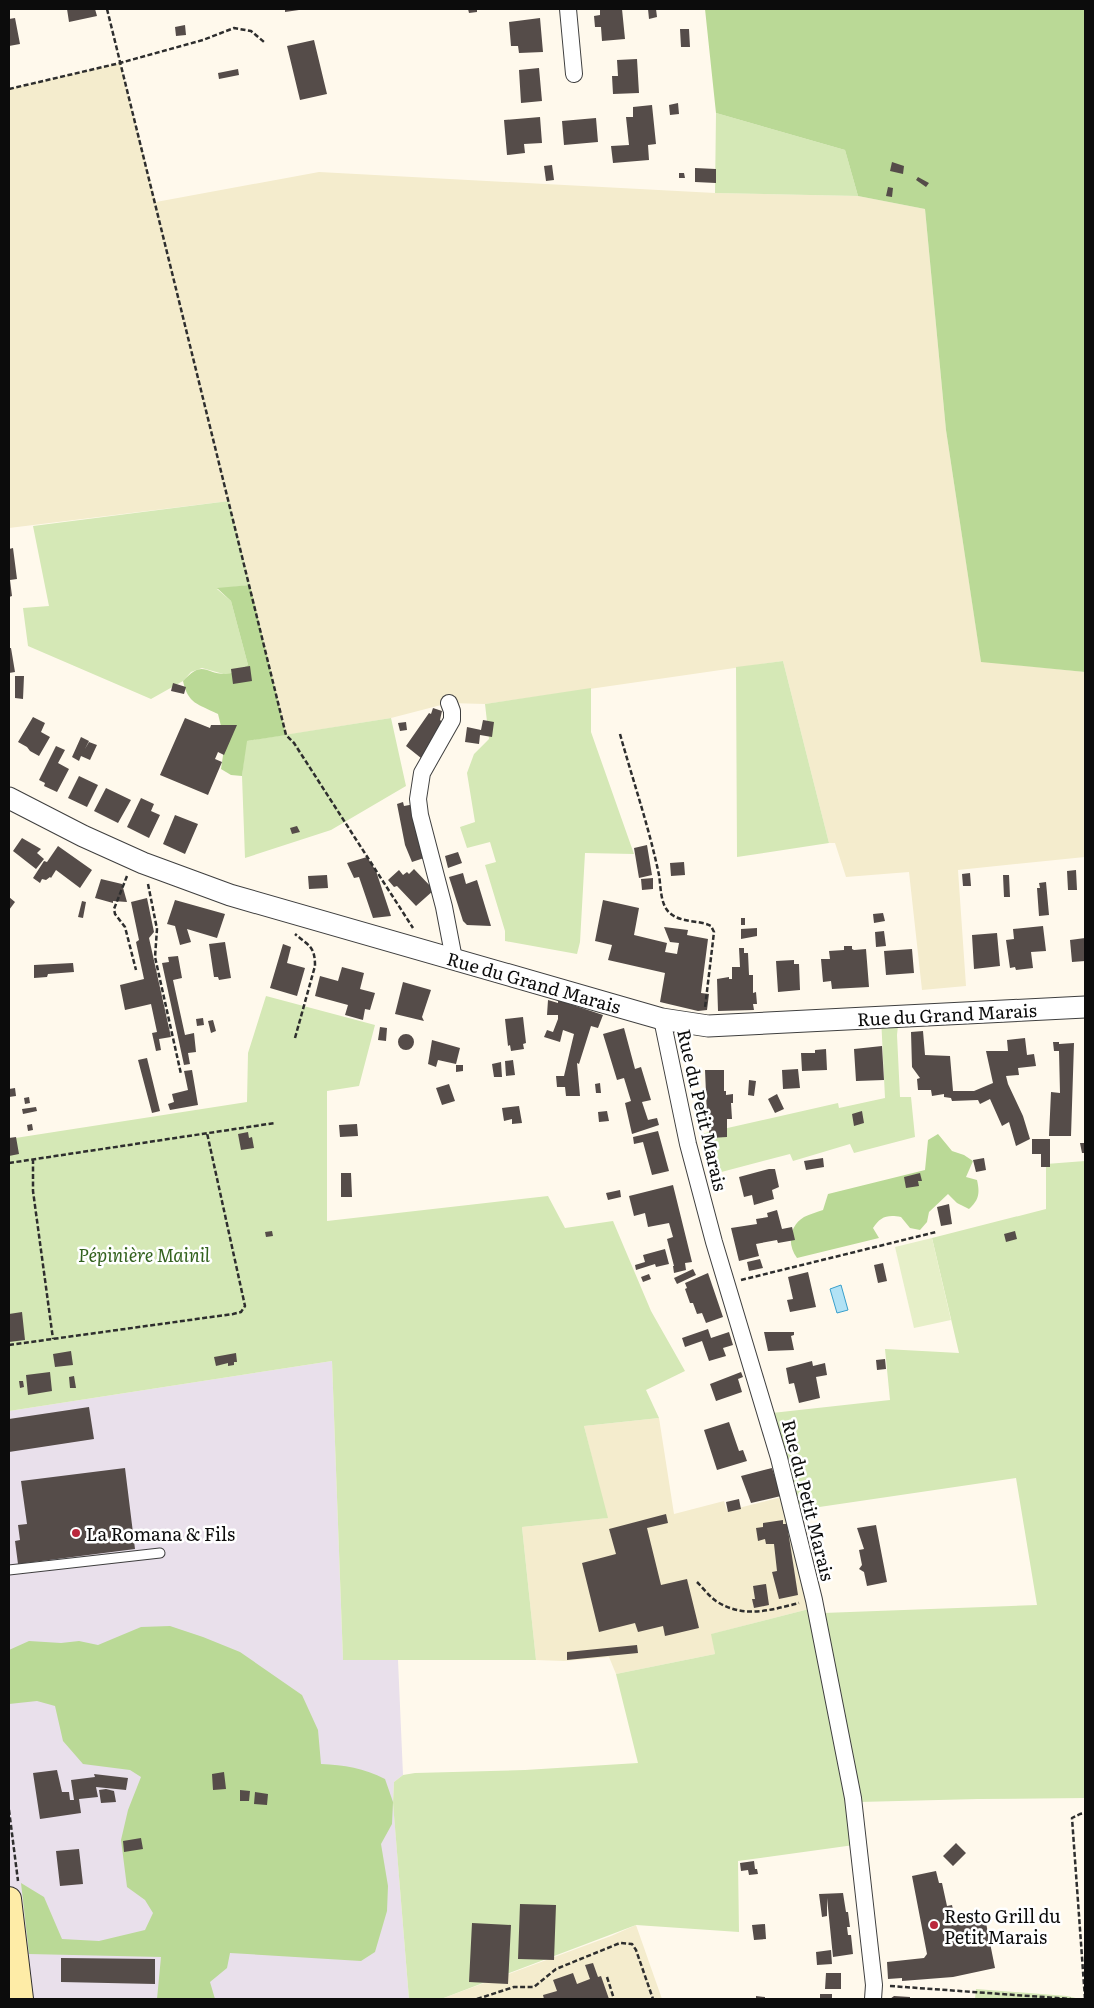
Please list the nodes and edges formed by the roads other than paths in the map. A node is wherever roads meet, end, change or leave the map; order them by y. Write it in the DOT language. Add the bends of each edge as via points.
graph roads {
  1 [pos="568,9"];
  2 [pos="574,74"];
  3 [pos="449,703"];
  4 [pos="9,798"];
  5 [pos="454,959"];
  6 [pos="1085,1007"];
  7 [pos="662,1019"];
  8 [pos="160,1553"];
  9 [pos="9,1570"];
  10 [pos="9,1899"];
  11 [pos="874,1992"];
  12 [pos="21,1999"];
  1 -- 2 [label="street"];
  3 -- 5 [label="street" via="452,720 422,773 418,799"];
  4 -- 5 [label="street, Rue du Grand Marais" via="142,862 230,895"];
  5 -- 7 [label="street, Rue du Grand Marais"];
  6 -- 7 [label="street, Rue du Grand Marais" via="708,1026"];
  7 -- 11 [label="street, Rue du Petit Marais" via="688,1144 779,1458 814,1600 853,1798"];
  8 -- 9 [label="lane"];
  10 -- 12 [label="main road"];
}
